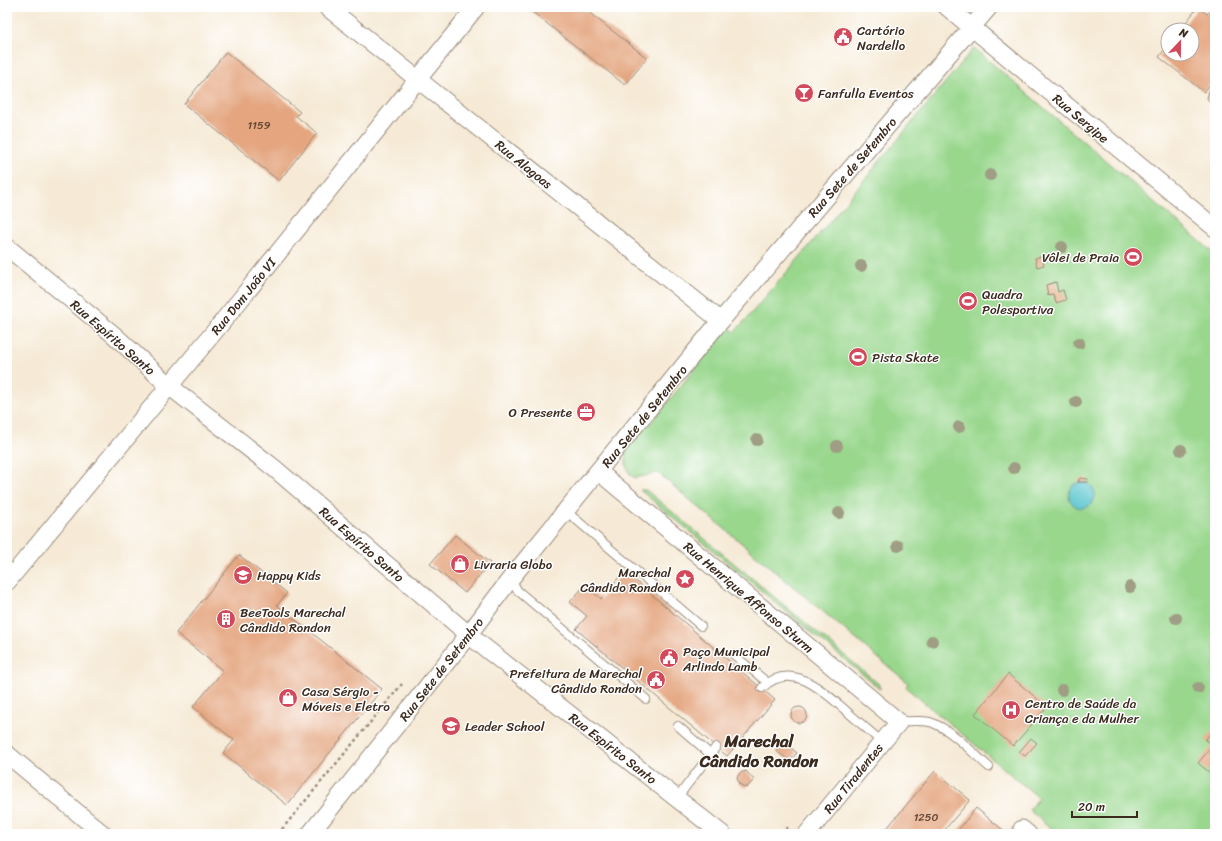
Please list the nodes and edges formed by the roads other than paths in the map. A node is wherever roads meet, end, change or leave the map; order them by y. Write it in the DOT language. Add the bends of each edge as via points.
graph roads {
  1 [pos="327,7"];
  2 [pos="476,7"];
  3 [pos="947,7"];
  4 [pos="989,7"];
  5 [pos="972,28"];
  6 [pos="417,79"];
  7 [pos="1215,228"];
  8 [pos="7,247"];
  9 [pos="720,321"];
  10 [pos="168,385"];
  11 [pos="599,472"];
  12 [pos="566,511"];
  13 [pos="511,578"];
  14 [pos="7,582"];
  15 [pos="701,626"];
  16 [pos="469,634"];
  17 [pos="734,654"];
  18 [pos="646,699"];
  19 [pos="899,722"];
  20 [pos="678,726"];
  21 [pos="882,742"];
  22 [pos="716,747"];
  23 [pos="7,754"];
  24 [pos="710,754"];
  25 [pos="990,767"];
  26 [pos="677,798"];
  27 [pos="103,834"];
  28 [pos="310,834"];
  29 [pos="722,834"];
  30 [pos="807,834"];
  1 -- 6 [label="street, Rua Alagoas"];
  2 -- 6 [label="street, Rua Dom João VI"];
  3 -- 5 [label="street, Rua Sergipe"];
  4 -- 5 [label="street, Rua Sete de Setembro"];
  5 -- 7 [label="street, Rua Sergipe"];
  5 -- 9 [label="street, Rua Sete de Setembro"];
  6 -- 9 [label="street, Rua Alagoas"];
  6 -- 10 [label="street, Rua Dom João VI" via="219,326"];
  8 -- 10 [label="street, Rua Espírito Santo" via="114,335"];
  9 -- 11 [label="street, Rua Sete de Setembro"];
  10 -- 14 [label="street, Rua Dom João VI"];
  10 -- 16 [label="street, Rua Espírito Santo" via="274,468"];
  11 -- 12 [label="street, Rua Sete de Setembro"];
  11 -- 19 [label="street, Rua Henrique Affonso Sturm"];
  12 -- 13 [label="street, Rua Sete de Setembro"];
  12 -- 15 [label="lane"];
  13 -- 16 [label="street, Rua Sete de Setembro"];
  13 -- 18 [label="lane" via="517,590"];
  16 -- 26 [label="street, Rua Espírito Santo"];
  16 -- 28 [label="street, Rua Sete de Setembro"];
  17 -- 21 [label="lane" via="765,686 772,680 782,678 797,677 809,681"];
  19 -- 21 [label="street, Rua Tiradentes"];
  19 -- 25 [label="lane" via="930,722 949,732"];
  20 -- 24 [label="lane"];
  21 -- 30 [label="street, Rua Tiradentes"];
  22 -- 24 [label="lane"];
  23 -- 27 [label="street"];
  24 -- 26 [label="lane"];
  26 -- 29 [label="street, Rua Espírito Santo"];
}
